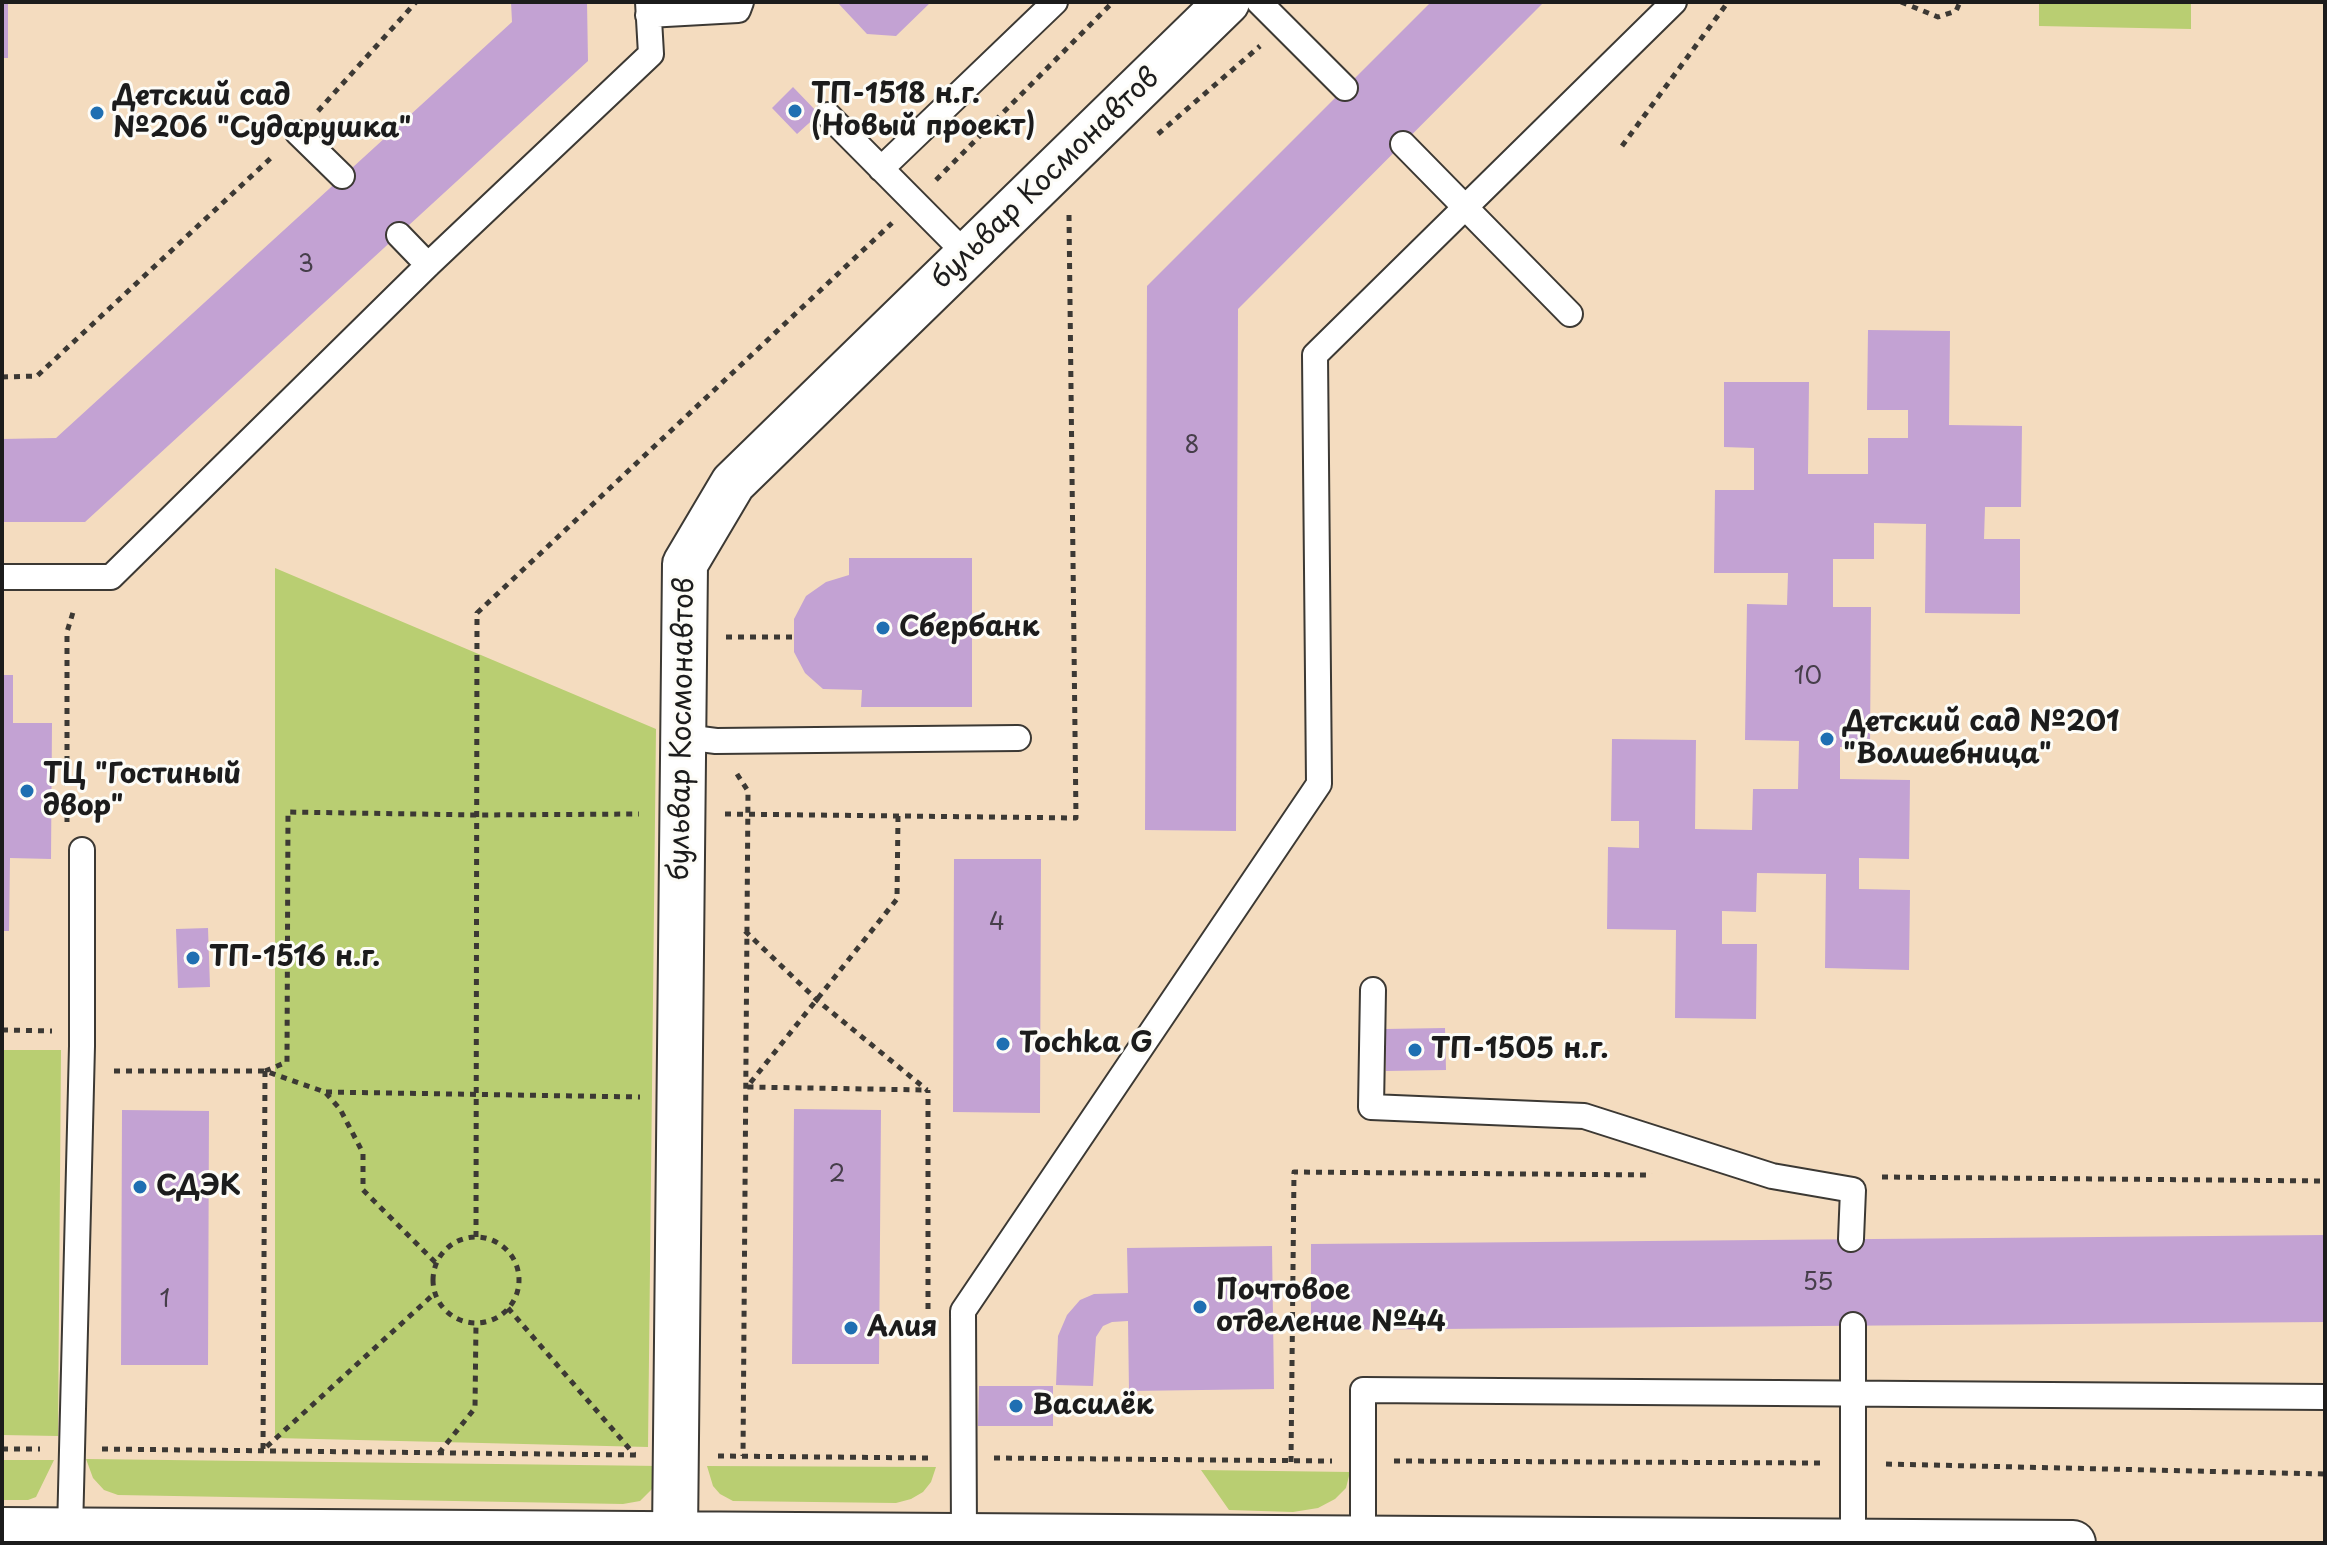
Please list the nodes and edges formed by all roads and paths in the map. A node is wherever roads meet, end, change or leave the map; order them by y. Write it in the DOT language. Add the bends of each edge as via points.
graph roads {
  1 [pos="416,2"];
  2 [pos="741,2"];
  3 [pos="1055,2"];
  4 [pos="1113,2"];
  5 [pos="1227,2"];
  6 [pos="1259,2"];
  7 [pos="1674,2"];
  8 [pos="1728,2"];
  9 [pos="1901,2"];
  10 [pos="1960,2"];
  11 [pos="648,9"];
  12 [pos="1283,26"];
  13 [pos="1345,88"];
  14 [pos="828,115"];
  15 [pos="298,133"];
  16 [pos="1152,138"];
  17 [pos="1403,144"];
  18 [pos="1622,146"];
  19 [pos="881,169"];
  20 [pos="342,176"];
  21 [pos="914,202"];
  22 [pos="1463,208"];
  23 [pos="1058,221"];
  24 [pos="399,235"];
  25 [pos="967,255"];
  26 [pos="428,265"];
  27 [pos="1570,314"];
  28 [pos="2,377"];
  29 [pos="2,577"];
  30 [pos="83,577"];
  31 [pos="718,637"];
  32 [pos="793,637"];
  33 [pos="1018,738"];
  34 [pos="700,739"];
  35 [pos="683,813"];
  36 [pos="747,814"];
  37 [pos="478,815"];
  38 [pos="898,816"];
  39 [pos="67,823"];
  40 [pos="82,850"];
  41 [pos="745,931"];
  42 [pos="1373,990"];
  43 [pos="818,1001"];
  44 [pos="2,1030"];
  45 [pos="82,1046"];
  46 [pos="265,1071"];
  47 [pos="747,1087"];
  48 [pos="928,1090"];
  49 [pos="325,1092"];
  50 [pos="476,1092"];
  51 [pos="642,1097"];
  52 [pos="1294,1172"];
  53 [pos="476,1237"];
  54 [pos="1851,1239"];
  55 [pos="436,1263"];
  56 [pos="435,1293"];
  57 [pos="508,1308"];
  58 [pos="928,1314"];
  59 [pos="476,1323"];
  60 [pos="1853,1325"];
  61 [pos="1853,1394"];
  62 [pos="2325,1397"];
  63 [pos="2,1449"];
  64 [pos="70,1449"];
  65 [pos="263,1450"];
  66 [pos="634,1455"];
  67 [pos="743,1456"];
  68 [pos="964,1458"];
  69 [pos="1362,1461"];
  70 [pos="1291,1462"];
  71 [pos="1853,1463"];
  72 [pos="2325,1474"];
  73 [pos="2,1530"];
  74 [pos="70,1531"];
  75 [pos="675,1534"];
  76 [pos="964,1536"];
  77 [pos="1363,1539"];
  78 [pos="1853,1542"];
  79 [pos="2073,1543"];
  1 -- 15 [label="path"];
  2 -- 11 [label="lane" via="738,10"];
  3 -- 19 [label="lane"];
  4 -- 21 [label="path"];
  5 -- 25 [label="street, бульвар Космонавтов"];
  6 -- 12 [label="lane"];
  7 -- 22 [label="lane"];
  8 -- 18 [label="path"];
  9 -- 10 [label="path" via="1938,17 1956,11"];
  11 -- 26 [label="lane" via="651,54"];
  12 -- 13 [label="lane"];
  12 -- 16 [label="path"];
  14 -- 19 [label="lane"];
  15 -- 20 [label="lane"];
  15 -- 28 [label="path" via="37,376"];
  17 -- 22 [label="lane"];
  19 -- 21 [label="lane"];
  21 -- 25 [label="lane"];
  21 -- 37 [label="path" via="477,613"];
  22 -- 27 [label="lane"];
  22 -- 68 [label="lane" via="1315,355 1319,784 963,1311"];
  23 -- 38 [label="path" via="1069,210 1076,818"];
  24 -- 26 [label="lane"];
  25 -- 34 [label="street, бульвар Космонавтов" via="733,483 685,564"];
  26 -- 30 [label="lane" via="111,577"];
  29 -- 30 [label="lane"];
  30 -- 39 [label="path" via="67,632"];
  31 -- 32 [label="path"];
  33 -- 34 [label="lane"];
  34 -- 35 [label="street, бульвар Космонавтов"];
  34 -- 36 [label="path" via="748,791"];
  35 -- 36 [label="path"];
  35 -- 37 [label="path"];
  35 -- 75 [label="street, бульвар Космонавтов"];
  36 -- 38 [label="path"];
  36 -- 41 [label="path"];
  37 -- 46 [label="path" via="288,812 287,1062"];
  37 -- 50 [label="path"];
  38 -- 43 [label="path" via="897,899"];
  40 -- 45 [label="lane"];
  41 -- 43 [label="path"];
  41 -- 47 [label="path"];
  42 -- 54 [label="lane" via="1371,1107 1584,1116 1772,1176 1853,1190"];
  43 -- 47 [label="path"];
  43 -- 48 [label="path"];
  44 -- 45 [label="path" via="66,1031"];
  45 -- 46 [label="path" via="108,1070"];
  45 -- 64 [label="lane"];
  46 -- 49 [label="path"];
  46 -- 65 [label="path"];
  47 -- 48 [label="path"];
  47 -- 67 [label="path"];
  48 -- 58 [label="path"];
  49 -- 50 [label="path"];
  49 -- 55 [label="path" via="363,1153 363,1190"];
  50 -- 51 [label="path"];
  50 -- 53 [label="path"];
  52 -- 70 [label="path"];
  53 -- 55 [label="path" via="452,1244"];
  53 -- 57 [label="path" via="502,1246 517,1269 516,1296"];
  55 -- 56 [label="path"];
  56 -- 59 [label="path" via="451,1314"];
  56 -- 65 [label="path"];
  57 -- 59 [label="path"];
  57 -- 66 [label="path"];
  59 -- 65 [label="path" via="475,1408 439,1453"];
  60 -- 61 [label="lane"];
  61 -- 62 [label="lane"];
  61 -- 69 [label="lane" via="1363,1390"];
  61 -- 71 [label="lane"];
  63 -- 64 [label="path"];
  64 -- 65 [label="path"];
  64 -- 74 [label="lane"];
  68 -- 70 [label="path"];
  68 -- 76 [label="lane"];
  69 -- 70 [label="path"];
  69 -- 71 [label="path"];
  69 -- 77 [label="lane"];
  71 -- 72 [label="path"];
  71 -- 78 [label="lane"];
  73 -- 74 [label="street"];
  74 -- 75 [label="street"];
  75 -- 76 [label="street"];
  76 -- 77 [label="street"];
  77 -- 78 [label="street"];
  78 -- 79 [label="street"];
}
